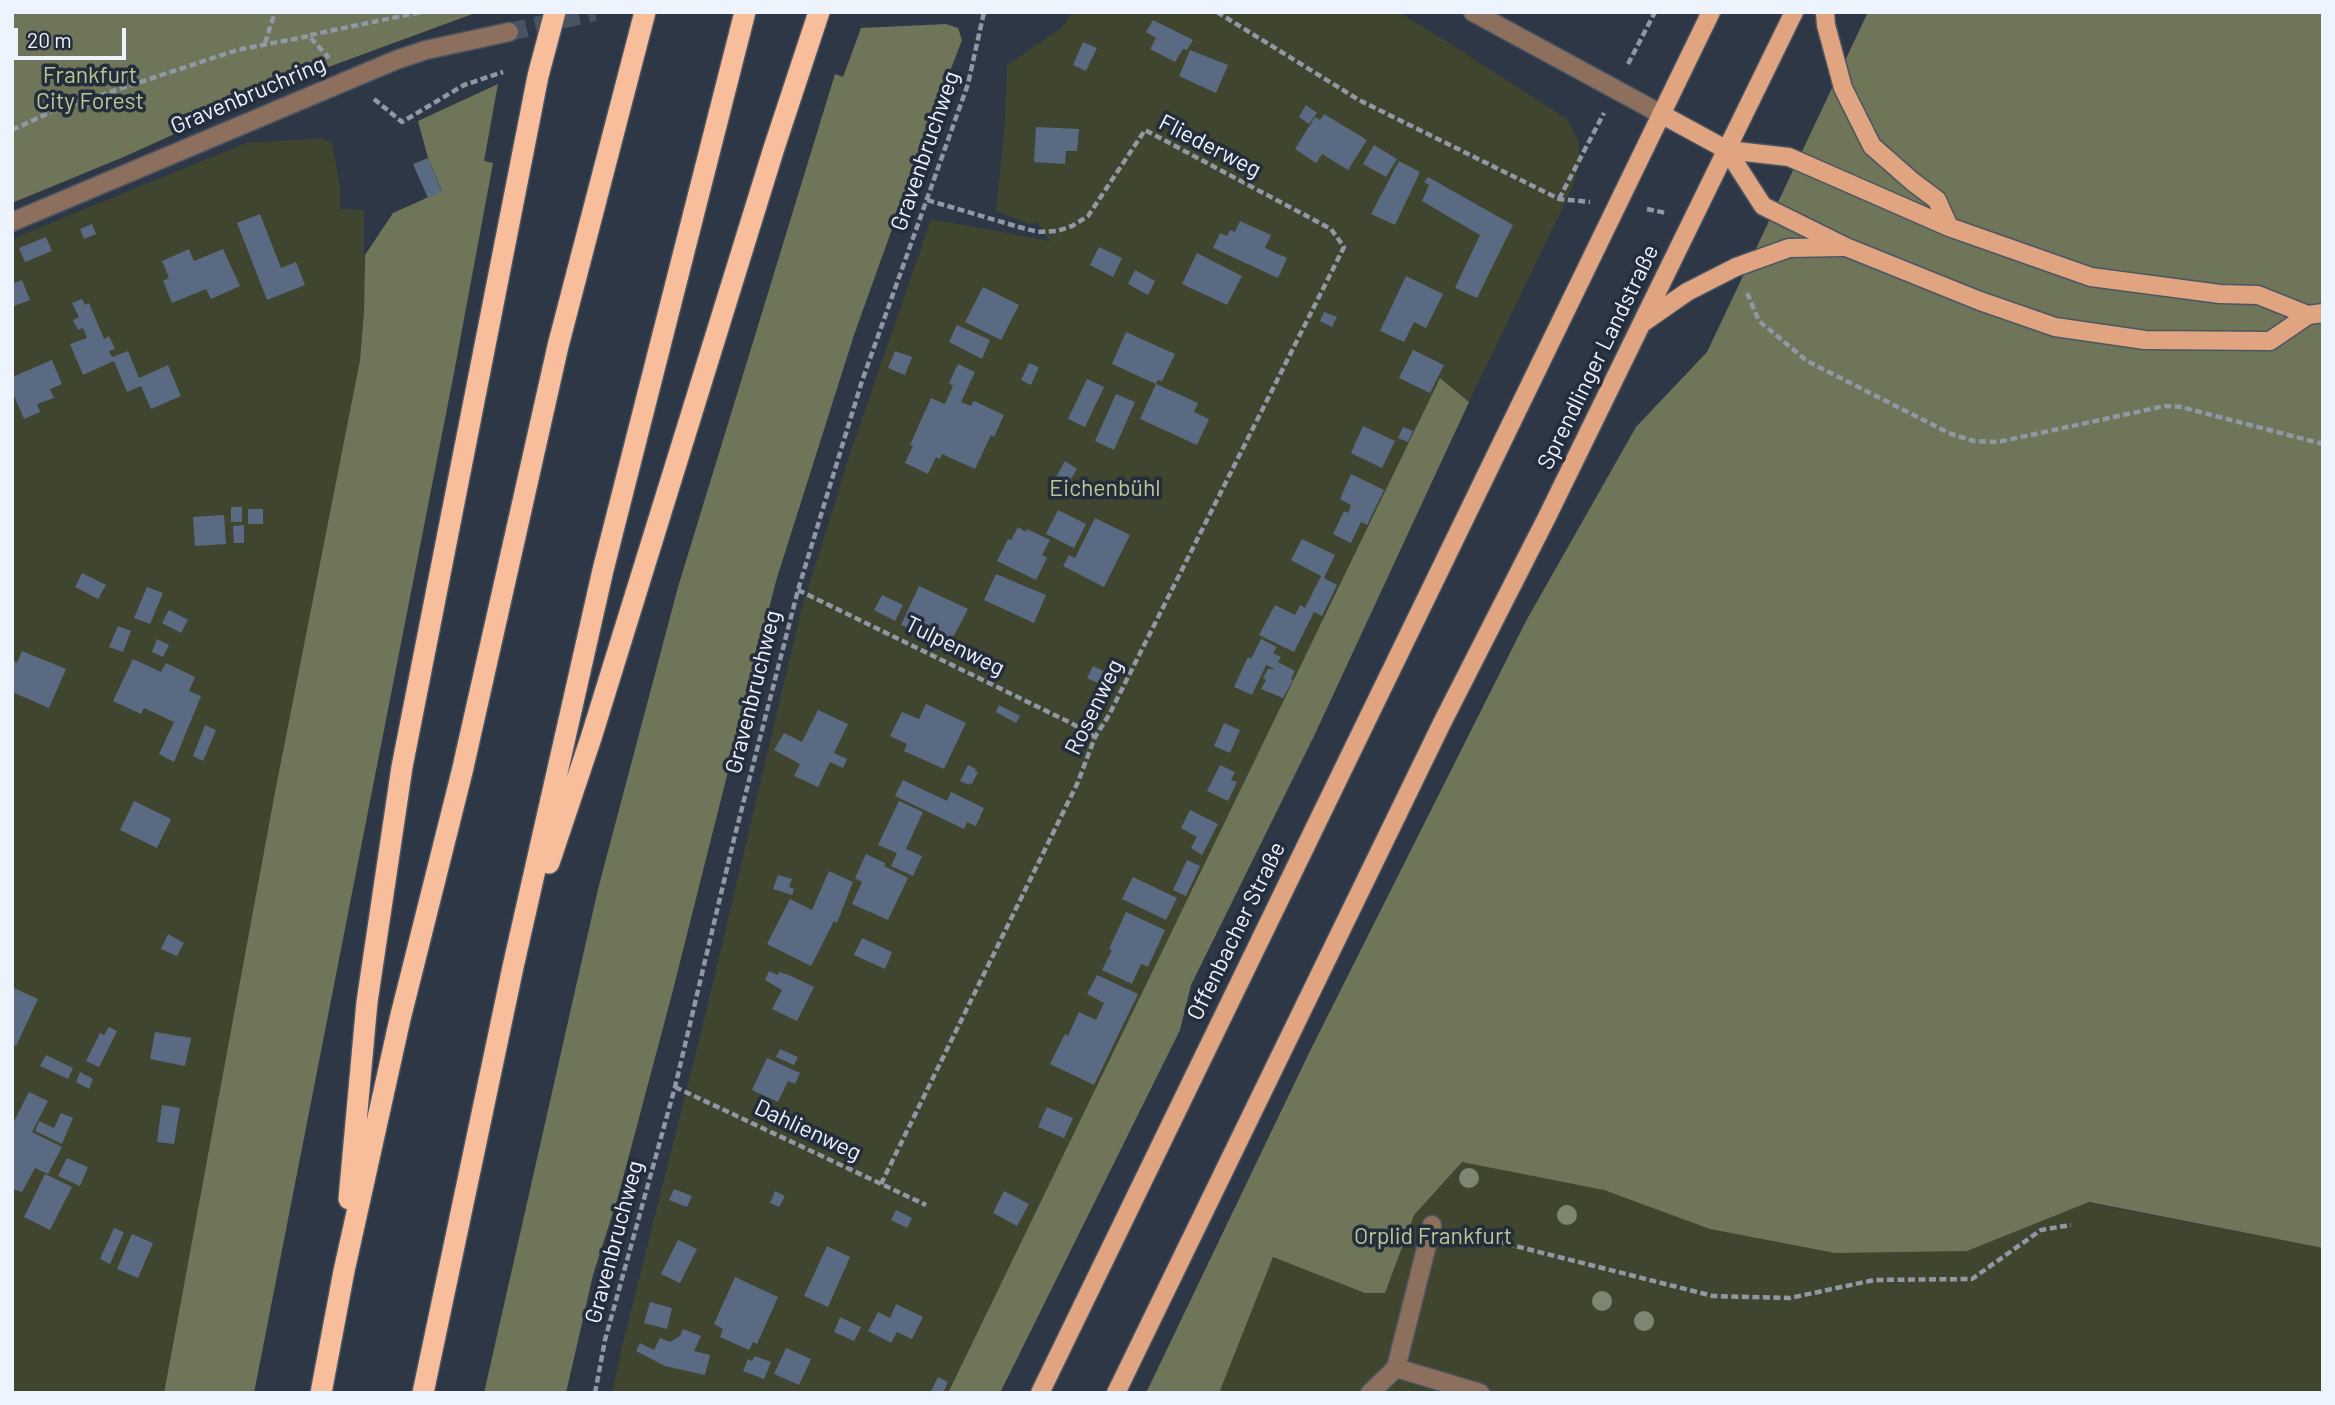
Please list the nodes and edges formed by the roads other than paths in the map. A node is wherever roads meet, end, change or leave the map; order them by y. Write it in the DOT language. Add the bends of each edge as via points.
graph roads {
  1 [pos="546,12"];
  2 [pos="555,12"];
  3 [pos="645,12"];
  4 [pos="745,12"];
  5 [pos="819,12"];
  6 [pos="1473,12"];
  7 [pos="1711,12"];
  8 [pos="1794,12"];
  9 [pos="1825,12"];
  10 [pos="509,32"];
  11 [pos="538,76"];
  12 [pos="1661,114"];
  13 [pos="1727,150"];
  14 [pos="12,222"];
  15 [pos="1949,227"];
  16 [pos="1846,247"];
  17 [pos="2315,314"];
  18 [pos="1641,324"];
  19 [pos="513,967"];
  20 [pos="1432,1225"];
  21 [pos="344,1271"];
  22 [pos="1396,1368"];
  23 [pos="321,1393"];
  24 [pos="423,1393"];
  25 [pos="1040,1393"];
  26 [pos="1116,1393"];
  27 [pos="1370,1393"];
  28 [pos="1480,1393"];
  1 -- 11 [label="highway"];
  2 -- 11 [label="highway"];
  3 -- 21 [label="highway" via="558,346"];
  4 -- 19 [label="highway" via="603,569"];
  5 -- 19 [label="highway" via="591,738"];
  6 -- 12 [label="street"];
  7 -- 12 [label="main road"];
  8 -- 13 [label="main road, Sprendlinger Landstraße"];
  9 -- 15 [label="main road" via="1843,88 1872,146 1937,200"];
  10 -- 14 [label="street, Gravenbruchring" via="426,51 348,79"];
  11 -- 21 [label="highway" via="402,767 367,1002"];
  12 -- 13 [label="main road"];
  12 -- 25 [label="main road, Offenbacher Straße"];
  13 -- 15 [label="main road" via="1789,157"];
  13 -- 16 [label="main road" via="1763,206"];
  13 -- 18 [label="main road, Sprendlinger Landstraße"];
  15 -- 17 [label="main road" via="2091,277 2258,295"];
  16 -- 17 [label="main road" via="2055,327 2145,340 2270,341"];
  16 -- 18 [label="main road" via="1789,248 1736,267 1687,292"];
  18 -- 26 [label="main road, Sprendlinger Landstraße"];
  19 -- 24 [label="highway"];
  20 -- 22 [label="street"];
  21 -- 23 [label="highway"];
  22 -- 27 [label="street"];
  22 -- 28 [label="street"];
}
